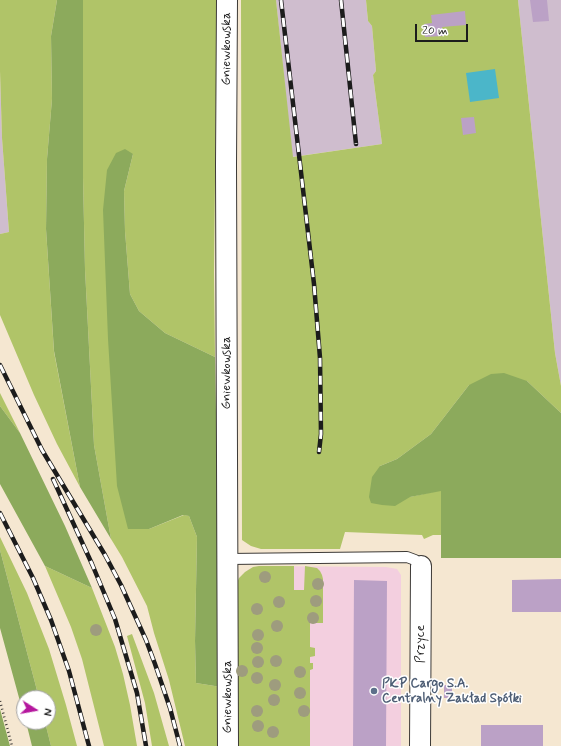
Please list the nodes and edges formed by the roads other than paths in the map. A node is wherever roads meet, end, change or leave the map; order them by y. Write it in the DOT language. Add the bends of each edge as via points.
graph roads {
  1 [pos="227,0"];
  2 [pos="228,559"];
  3 [pos="421,566"];
  4 [pos="228,746"];
  5 [pos="420,746"];
  1 -- 2 [label="street, Gniewkowska"];
  2 -- 3 [label="lane" via="408,557"];
  2 -- 4 [label="street, Gniewkowska"];
  3 -- 5 [label="street, Przyce"];
}
